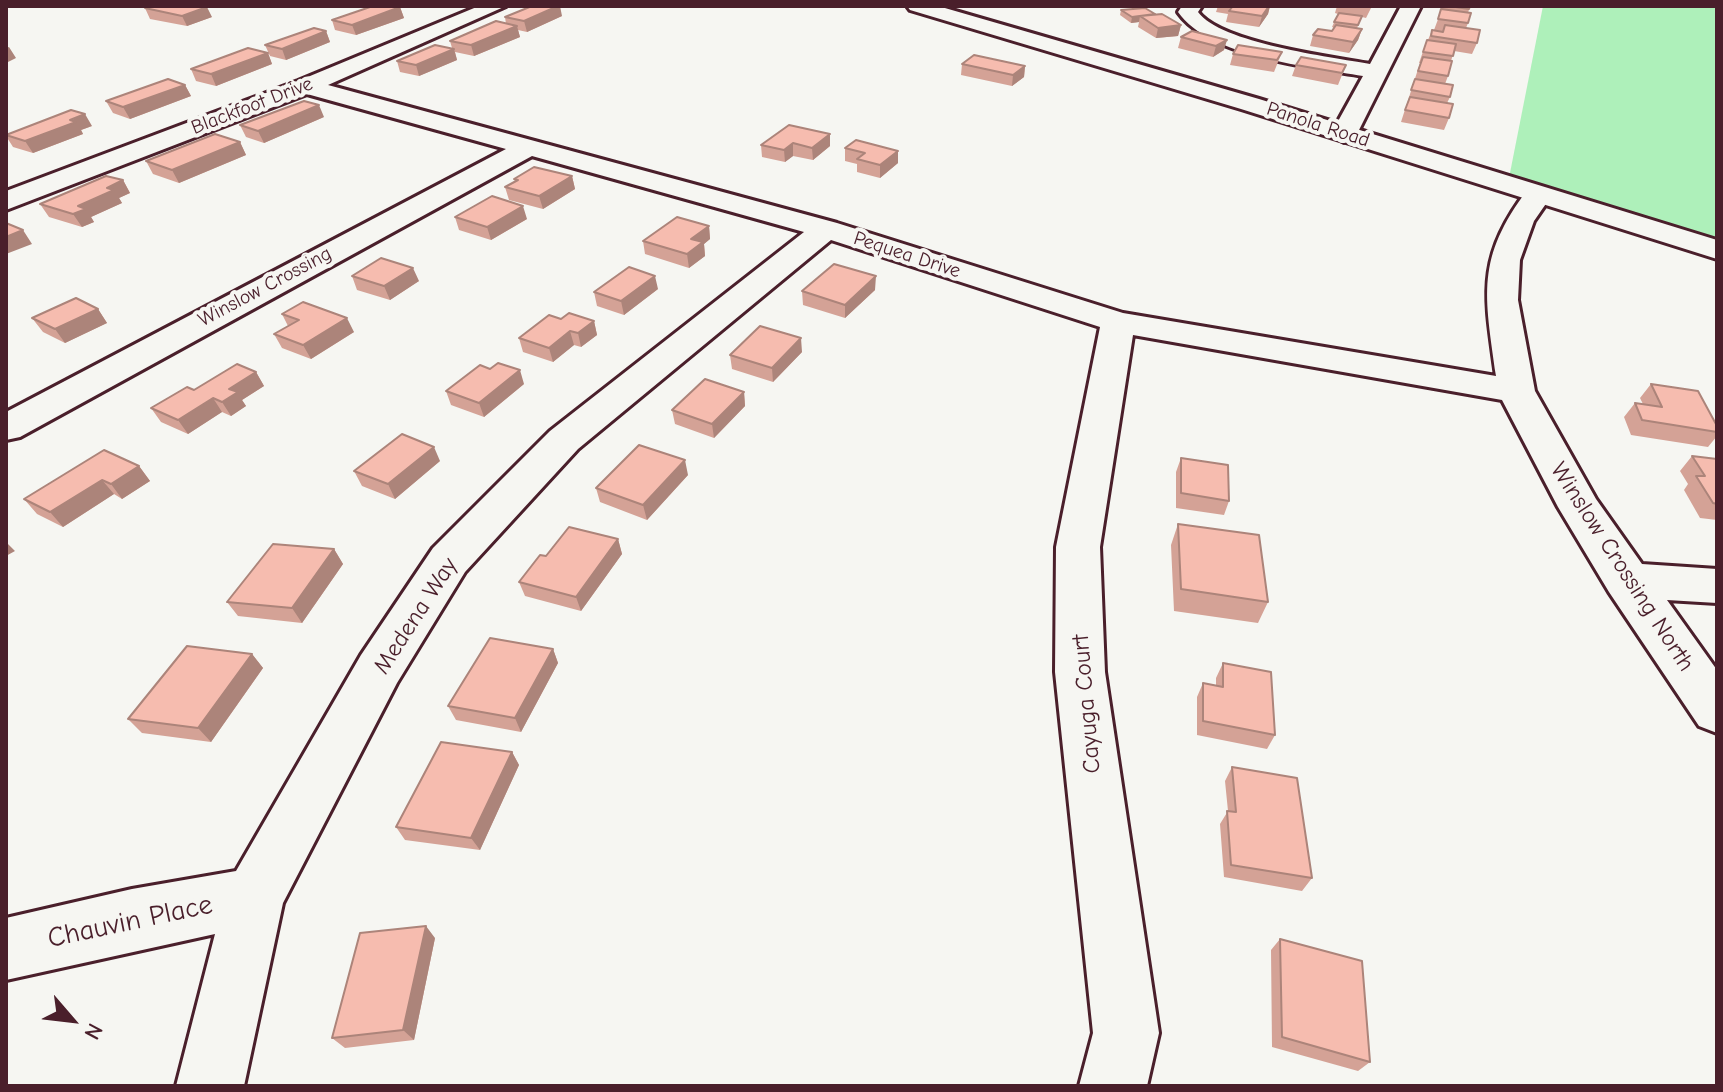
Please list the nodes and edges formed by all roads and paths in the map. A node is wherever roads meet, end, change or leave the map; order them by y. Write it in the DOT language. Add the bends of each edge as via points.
graph roads {
  1 [pos="435,6"];
  2 [pos="917,6"];
  3 [pos="1192,6"];
  4 [pos="1411,6"];
  5 [pos="486,10"];
  6 [pos="1378,72"];
  7 [pos="306,86"];
  8 [pos="1344,134"];
  9 [pos="526,149"];
  10 [pos="1538,195"];
  11 [pos="6,201"];
  12 [pos="826,229"];
  13 [pos="1717,250"];
  14 [pos="1118,322"];
  15 [pos="1516,391"];
  16 [pos="6,428"];
  17 [pos="1625,580"];
  18 [pos="1717,586"];
  19 [pos="1717,711"];
  20 [pos="254,897"];
  21 [pos="6,949"];
  22 [pos="210,1086"];
  23 [pos="1113,1086"];
  1 -- 5 [label="street"];
  2 -- 8 [label="street, Panola Road"];
  3 -- 6 [label="street" via="1188,12 1197,25 1224,35"];
  4 -- 6 [label="street"];
  5 -- 7 [label="street, Blackfoot Drive"];
  6 -- 8 [label="street"];
  7 -- 9 [label="street, Pequea Drive"];
  7 -- 11 [label="street, Blackfoot Drive"];
  8 -- 10 [label="street, Panola Road"];
  9 -- 12 [label="street, Pequea Drive"];
  9 -- 16 [label="street, Winslow Crossing"];
  10 -- 13 [label="street, Panola Road"];
  10 -- 15 [label="street, Winslow Crossing North" via="1519,221 1504,260 1502,300"];
  12 -- 14 [label="street, Pequea Drive"];
  12 -- 20 [label="street, Medena Way" via="564,440 449,560 379,669"];
  14 -- 15 [label="street, Pequea Drive"];
  14 -- 23 [label="street, Cayuga Court" via="1078,547 1080,672 1126,1033"];
  15 -- 17 [label="street, Winslow Crossing North"];
  17 -- 18 [label="street"];
  17 -- 19 [label="street, Winslow Crossing North"];
  20 -- 21 [label="street, Chauvin Place"];
  20 -- 22 [label="street, Medena Way"];
}
